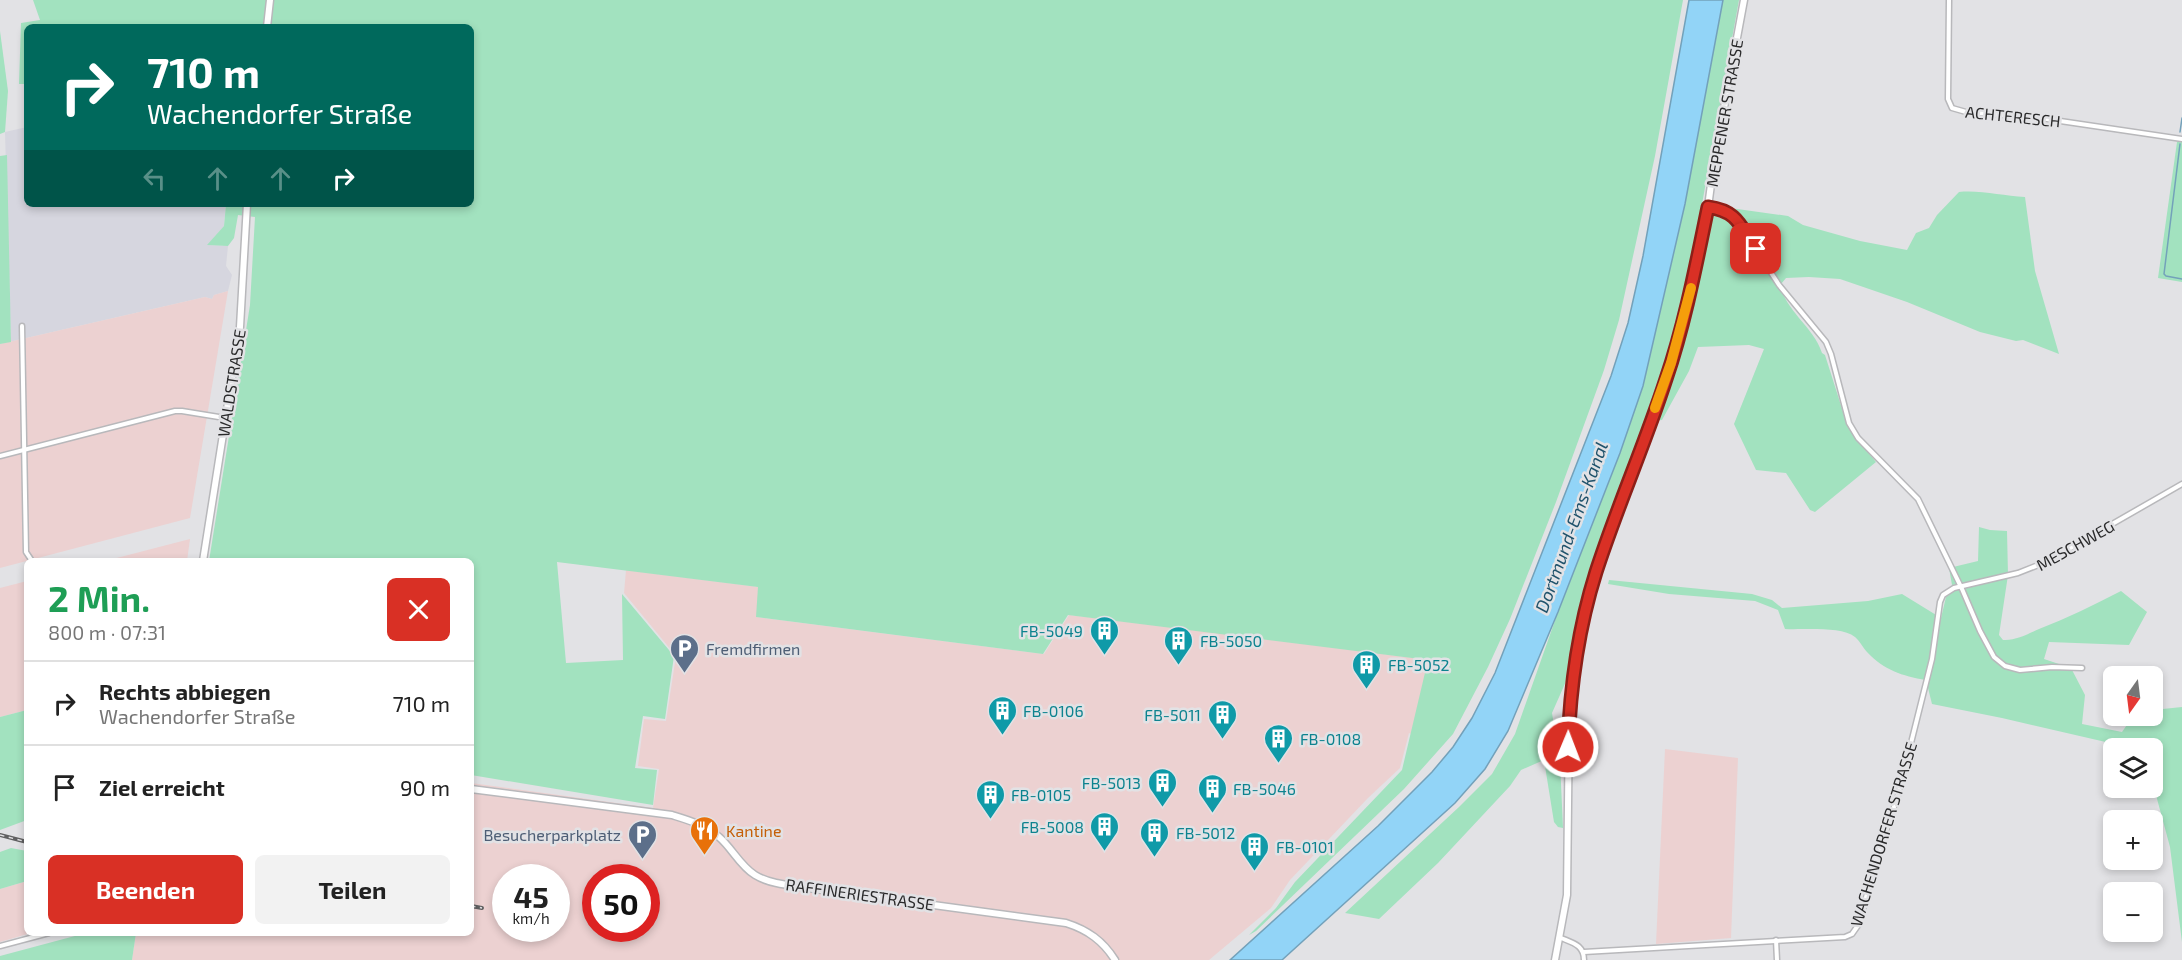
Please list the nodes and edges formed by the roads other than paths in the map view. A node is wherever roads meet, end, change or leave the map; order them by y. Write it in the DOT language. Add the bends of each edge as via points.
graph roads {
  1 [pos="270,0"];
  2 [pos="1744,0"];
  3 [pos="1949,0"];
  4 [pos="267,24"];
  5 [pos="2182,139"];
  6 [pos="247,207"];
  7 [pos="1708,207"];
  8 [pos="22,326"];
  9 [pos="226,418"];
  10 [pos="24,450"];
  11 [pos="0,456"];
  12 [pos="2182,484"];
  13 [pos="30,558"];
  14 [pos="203,558"];
  15 [pos="1960,586"];
  16 [pos="2082,668"];
  17 [pos="474,789"];
  18 [pos="38,936"];
  19 [pos="1561,938"];
  20 [pos="1776,940"];
  21 [pos="0,946"];
  22 [pos="1584,952"];
  23 [pos="1115,960"];
  24 [pos="1556,960"];
  25 [pos="1584,960"];
  26 [pos="1777,960"];
  1 -- 4 [label="street"];
  2 -- 7 [label="street, MEPPENER STRASSE"];
  3 -- 5 [label="street, ACHTERESCH" via="1948,99 1952,108"];
  6 -- 9 [label="street, WALDSTRASSE" via="242,310"];
  7 -- 15 [label="street" via="1732,214 1779,285 1826,342 1849,423 1858,438 1918,499"];
  7 -- 19 [label="street, MEPPENER STRASSE" via="1687,310 1596,574 1581,633 1569,714 1569,872"];
  8 -- 10 [label="street"];
  9 -- 10 [label="street" via="175,411"];
  9 -- 14 [label="street, WALDSTRASSE"];
  10 -- 11 [label="street"];
  10 -- 13 [label="street" via="26,552"];
  12 -- 15 [label="street, MESCHWEG" via="2031,569"];
  15 -- 16 [label="street" via="1980,632 1999,662 2020,670"];
  15 -- 20 [label="street, WACHENDORFER STRASSE" via="1948,591 1940,602 1932,659 1898,795 1857,929 1845,937"];
  17 -- 23 [label="street, RAFFINERIESTRASSE" via="672,815 707,829 755,875 782,884 1066,923 1094,936"];
  18 -- 21 [label="street"];
  19 -- 22 [label="street" via="1580,946"];
  19 -- 24 [label="street, MEPPENER STRASSE"];
  20 -- 22 [label="street, WACHENDORFER STRASSE"];
  20 -- 26 [label="street"];
  22 -- 25 [label="street"];
}
